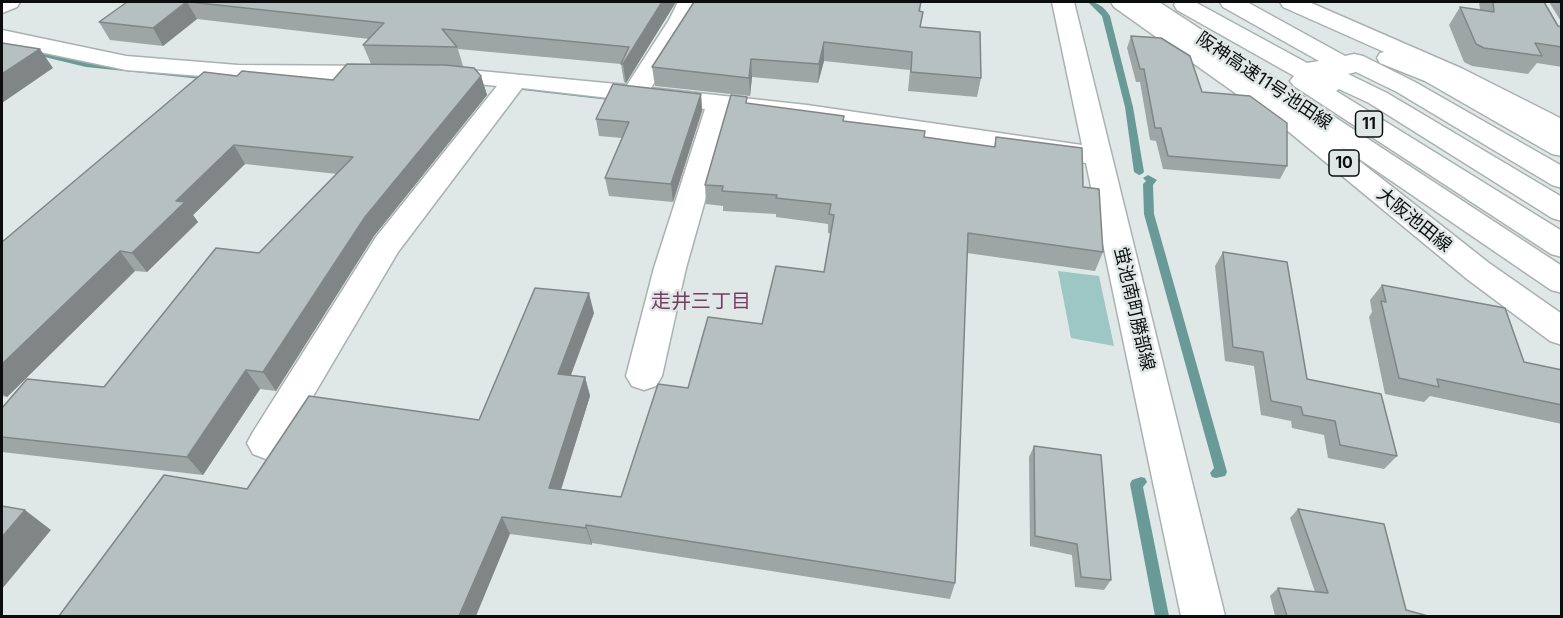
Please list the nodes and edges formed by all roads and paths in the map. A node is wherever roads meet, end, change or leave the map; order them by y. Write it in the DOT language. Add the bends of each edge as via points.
graph roads {
  1 [pos="9,2"];
  2 [pos="689,2"];
  3 [pos="1063,2"];
  4 [pos="1122,2"];
  5 [pos="1145,2"];
  6 [pos="1178,2"];
  7 [pos="1220,2"];
  8 [pos="1236,2"];
  9 [pos="1291,2"];
  10 [pos="2,6"];
  11 [pos="2,37"];
  12 [pos="512,85"];
  13 [pos="635,93"];
  14 [pos="719,108"];
  15 [pos="1562,130"];
  16 [pos="1562,148"];
  17 [pos="1099,156"];
  18 [pos="1562,163"];
  19 [pos="1562,179"];
  20 [pos="1562,195"];
  21 [pos="1562,201"];
  22 [pos="1562,211"];
  23 [pos="1562,228"];
  24 [pos="1562,246"];
  25 [pos="1562,282"];
  26 [pos="1562,332"];
  27 [pos="644,376"];
  28 [pos="266,443"];
  29 [pos="1203,616"];
  1 -- 10 [label="main road"];
  2 -- 13 [label="main road"];
  3 -- 17 [label="main road, 蛍池南町勝部線"];
  4 -- 26 [label="main road, 大阪池田線 / 10" via="1292,121 1478,271"];
  5 -- 25 [label="main road, 阪神高速11号池田線 / 11"];
  6 -- 22 [label="main road, 11" via="1378,98"];
  6 -- 23 [label="main road, 11" via="1379,112"];
  6 -- 24 [label="main road, 阪神高速11号池田線 / 11"];
  7 -- 21 [label="main road"];
  8 -- 16 [label="main road" via="1434,76"];
  8 -- 18 [label="main road" via="1422,83"];
  8 -- 19 [label="main road" via="1406,87"];
  8 -- 20 [label="main road, 11"];
  9 -- 15 [label="main road" via="1454,74"];
  11 -- 12 [label="main road" via="137,64 238,72 410,74"];
  12 -- 13 [label="main road"];
  12 -- 28 [label="main road" via="387,245"];
  13 -- 14 [label="main road"];
  14 -- 17 [label="main road" via="836,117"];
  14 -- 27 [label="main road" via="670,268"];
  17 -- 29 [label="main road, 蛍池南町勝部線"];
}
